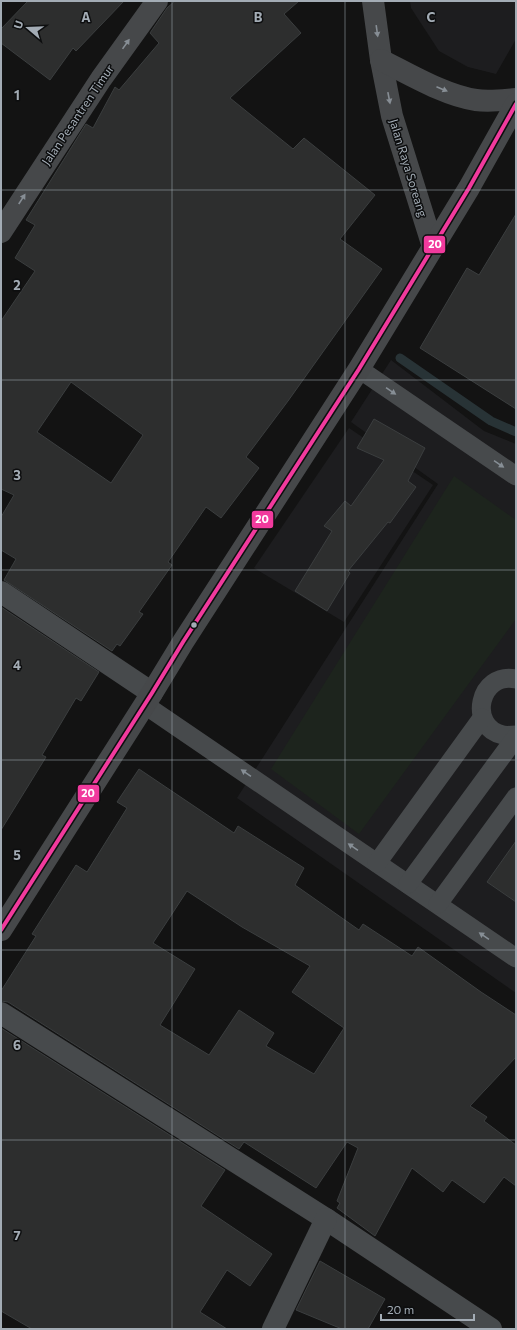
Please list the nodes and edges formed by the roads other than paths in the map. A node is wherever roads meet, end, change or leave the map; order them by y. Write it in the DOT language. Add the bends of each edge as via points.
graph roads {
  1 [pos="157,1"];
  2 [pos="374,1"];
  3 [pos="382,60"];
  4 [pos="516,99"];
  5 [pos="516,104"];
  6 [pos="1,232"];
  7 [pos="433,247"];
  8 [pos="359,369"];
  9 [pos="516,476"];
  10 [pos="1,592"];
  11 [pos="514,675"];
  12 [pos="148,699"];
  13 [pos="482,718"];
  14 [pos="516,736"];
  15 [pos="516,797"];
  16 [pos="377,863"];
  17 [pos="408,884"];
  18 [pos="438,904"];
  19 [pos="1,930"];
  20 [pos="516,958"];
  21 [pos="1,1013"];
  22 [pos="326,1219"];
  23 [pos="273,1329"];
  24 [pos="492,1329"];
  6 -- 1 [label="main road, Jalan Pesantren Timur, one-way" via="101,79"];
  2 -- 3 [label="main road, Jalan Raya Soreang, one-way"];
  3 -- 4 [label="main road, one-way" via="437,87 474,100"];
  3 -- 7 [label="main road, Jalan Raya Soreang, one-way" via="392,116"];
  5 -- 7 [label="main road"];
  7 -- 8 [label="main road"];
  8 -- 9 [label="lane, one-way"];
  8 -- 12 [label="main road"];
  10 -- 12 [label="street"];
  11 -- 13 [label="lane" via="495,682 485,691 481,704"];
  16 -- 12 [label="lane, one-way"];
  12 -- 19 [label="main road"];
  13 -- 14 [label="lane" via="491,729 503,735"];
  13 -- 16 [label="lane"];
  14 -- 17 [label="lane"];
  15 -- 18 [label="lane"];
  16 -- 17 [label="lane"];
  17 -- 18 [label="lane"];
  20 -- 18 [label="lane, one-way"];
  21 -- 22 [label="street"];
  22 -- 23 [label="street"];
  22 -- 24 [label="street"];
}
